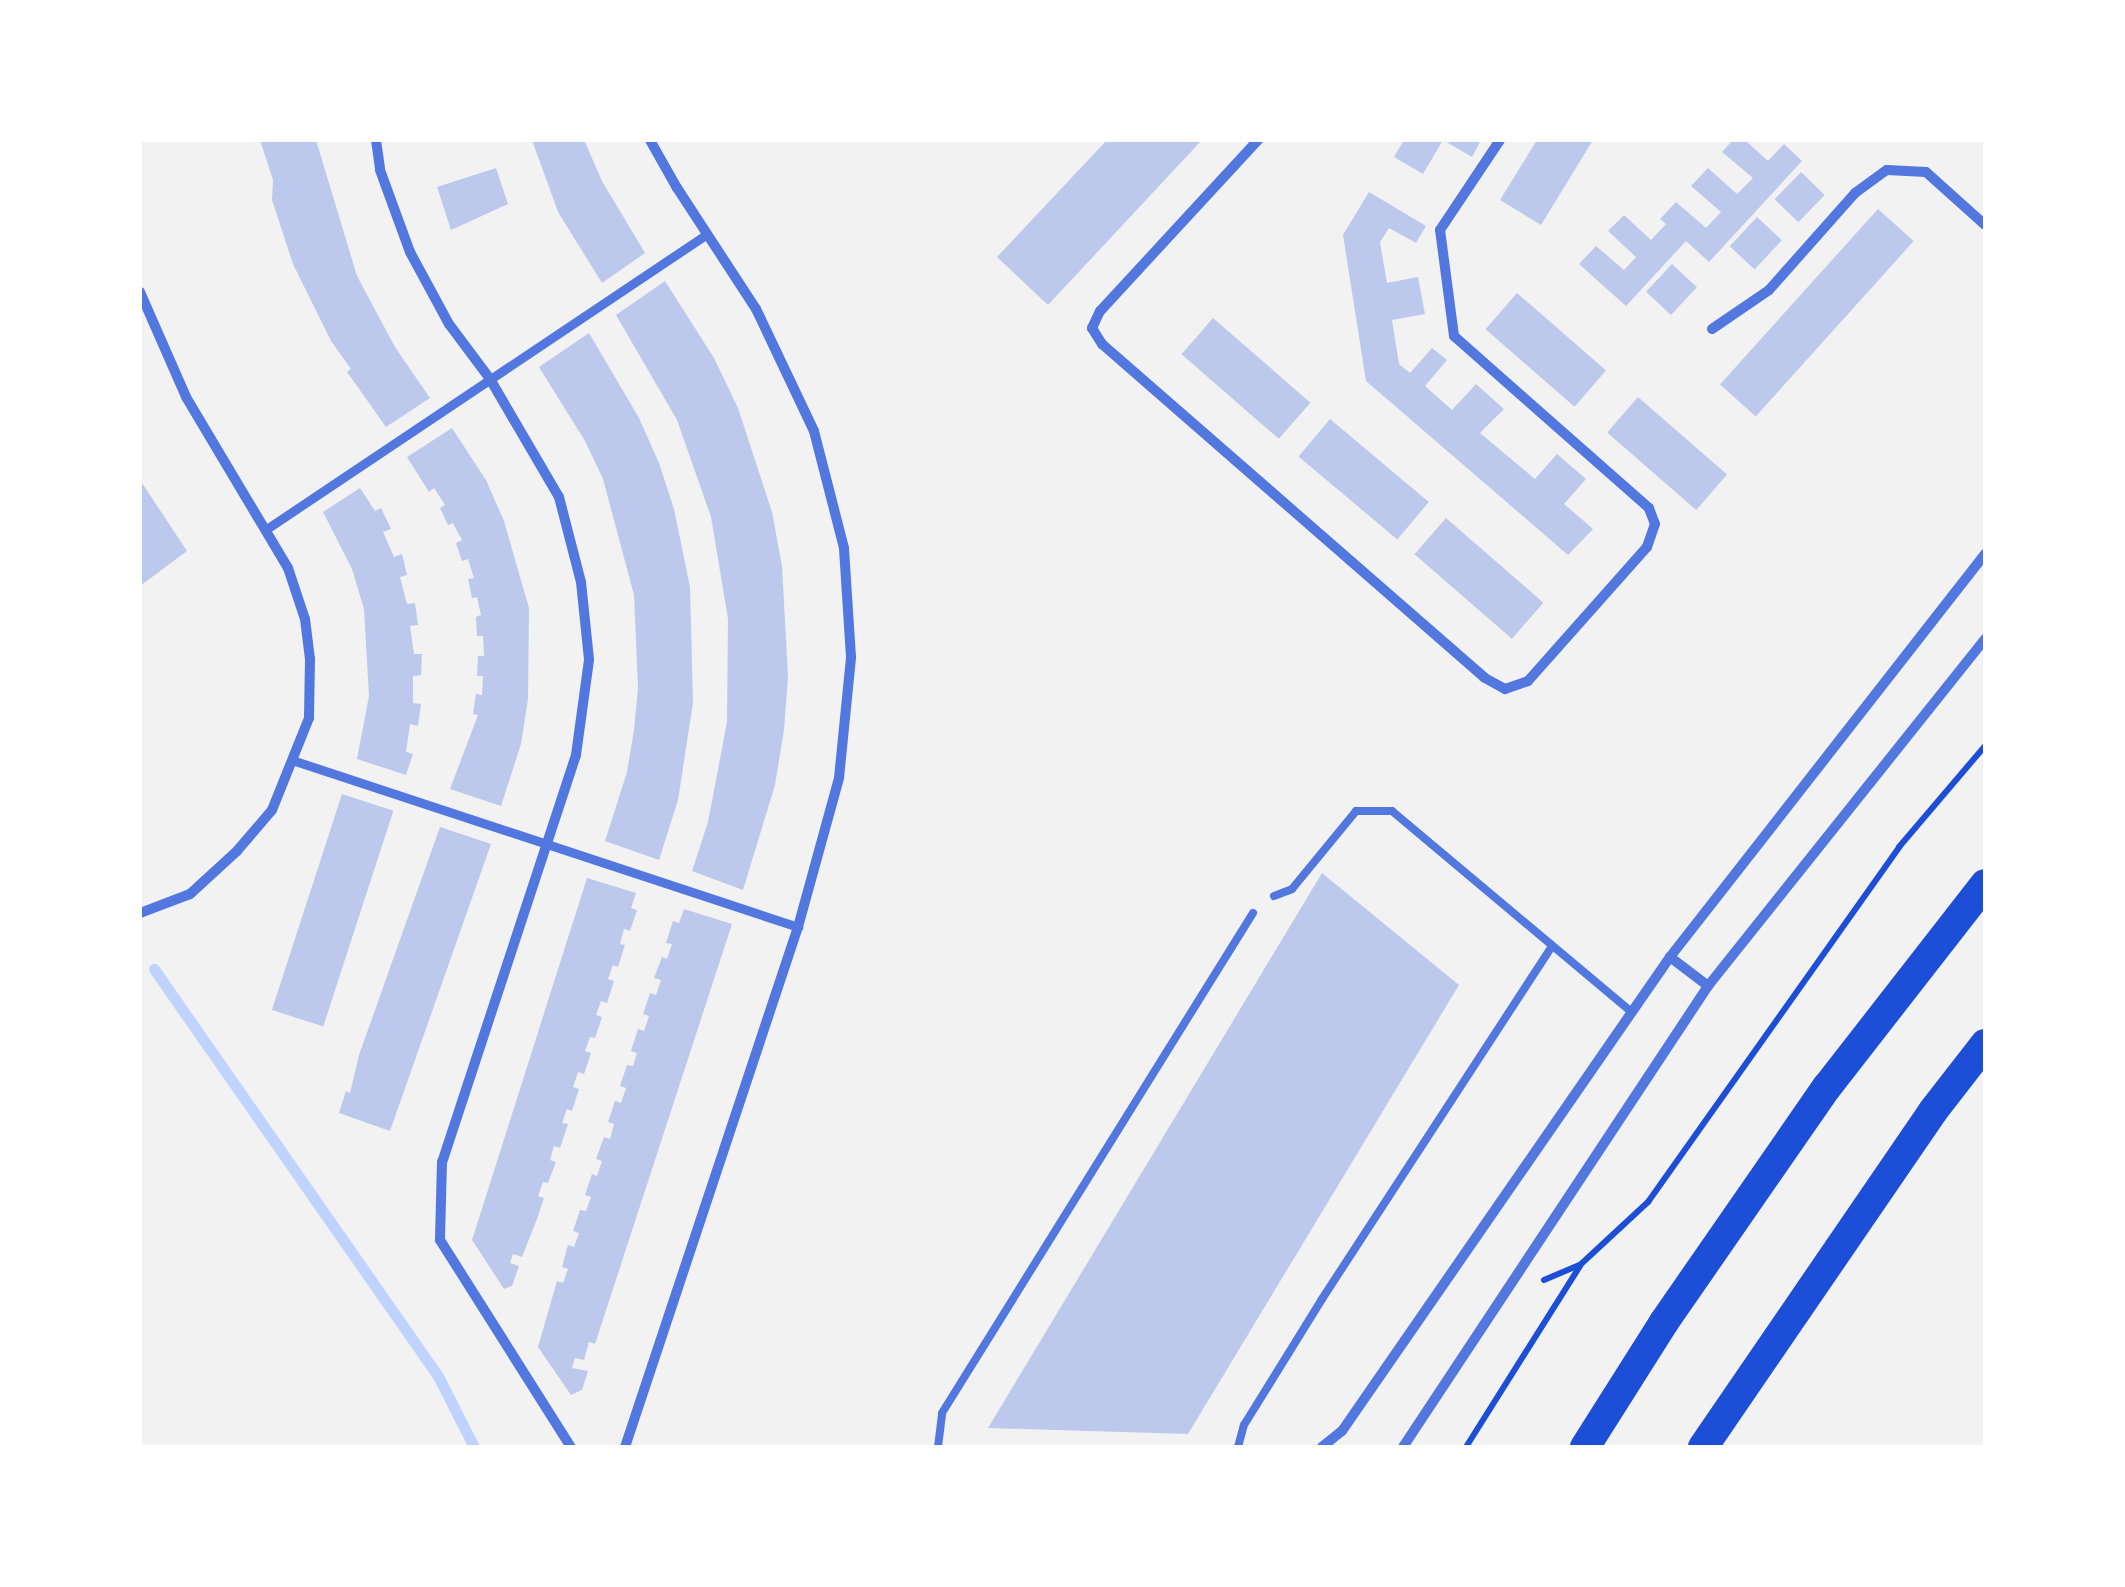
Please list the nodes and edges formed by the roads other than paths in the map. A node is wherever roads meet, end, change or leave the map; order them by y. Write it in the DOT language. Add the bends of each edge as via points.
graph roads {
  1 [pos="376,140"];
  2 [pos="650,140"];
  3 [pos="1258,140"];
  4 [pos="1500,140"];
  5 [pos="1985,225"];
  6 [pos="707,234"];
  7 [pos="140,292"];
  8 [pos="1712,329"];
  9 [pos="490,378"];
  10 [pos="265,530"];
  11 [pos="1985,554"];
  12 [pos="1985,639"];
  13 [pos="295,761"];
  14 [pos="548,842"];
  15 [pos="1985,884"];
  16 [pos="1274,896"];
  17 [pos="140,912"];
  18 [pos="1253,914"];
  19 [pos="798,927"];
  20 [pos="1551,948"];
  21 [pos="1670,956"];
  22 [pos="1708,986"];
  23 [pos="1630,1012"];
  24 [pos="1985,1044"];
  25 [pos="571,1447"];
  26 [pos="625,1447"];
  27 [pos="938,1447"];
  28 [pos="1238,1447"];
  29 [pos="1322,1447"];
  30 [pos="1403,1447"];
  31 [pos="1585,1447"];
  32 [pos="1703,1447"];
  1 -- 9 [label="street" via="410,252 449,324"];
  2 -- 6 [label="street"];
  3 -- 4 [label="street" via="1100,311 1092,328 1102,344 1485,678 1505,688 1528,681 1647,547 1655,524 1649,508 1454,336 1440,230"];
  5 -- 8 [label="street" via="1926,172 1887,170 1855,193 1769,290"];
  6 -- 9 [label="street"];
  6 -- 19 [label="street" via="756,309 814,431 844,548 850,658 839,778"];
  7 -- 10 [label="street" via="186,397"];
  9 -- 10 [label="street"];
  9 -- 14 [label="street" via="558,497 581,582 589,660 576,755"];
  10 -- 13 [label="street" via="288,568 305,619 308,718"];
  11 -- 21 [label="street"];
  12 -- 22 [label="street"];
  13 -- 14 [label="street"];
  13 -- 17 [label="street" via="272,810 237,852 190,894"];
  14 -- 19 [label="street"];
  14 -- 25 [label="street" via="442,1162 440,1240"];
  15 -- 31 [label="highway" via="1827,1087"];
  16 -- 20 [label="lane" via="1292,889 1356,811 1392,811"];
  18 -- 27 [label="lane" via="942,1412"];
  19 -- 26 [label="street"];
  20 -- 23 [label="lane"];
  20 -- 28 [label="lane" via="1322,1298 1244,1426"];
  21 -- 22 [label="street"];
  21 -- 23 [label="street"];
  22 -- 30 [label="street"];
  23 -- 29 [label="street" via="1342,1430"];
  24 -- 32 [label="highway"];
}
